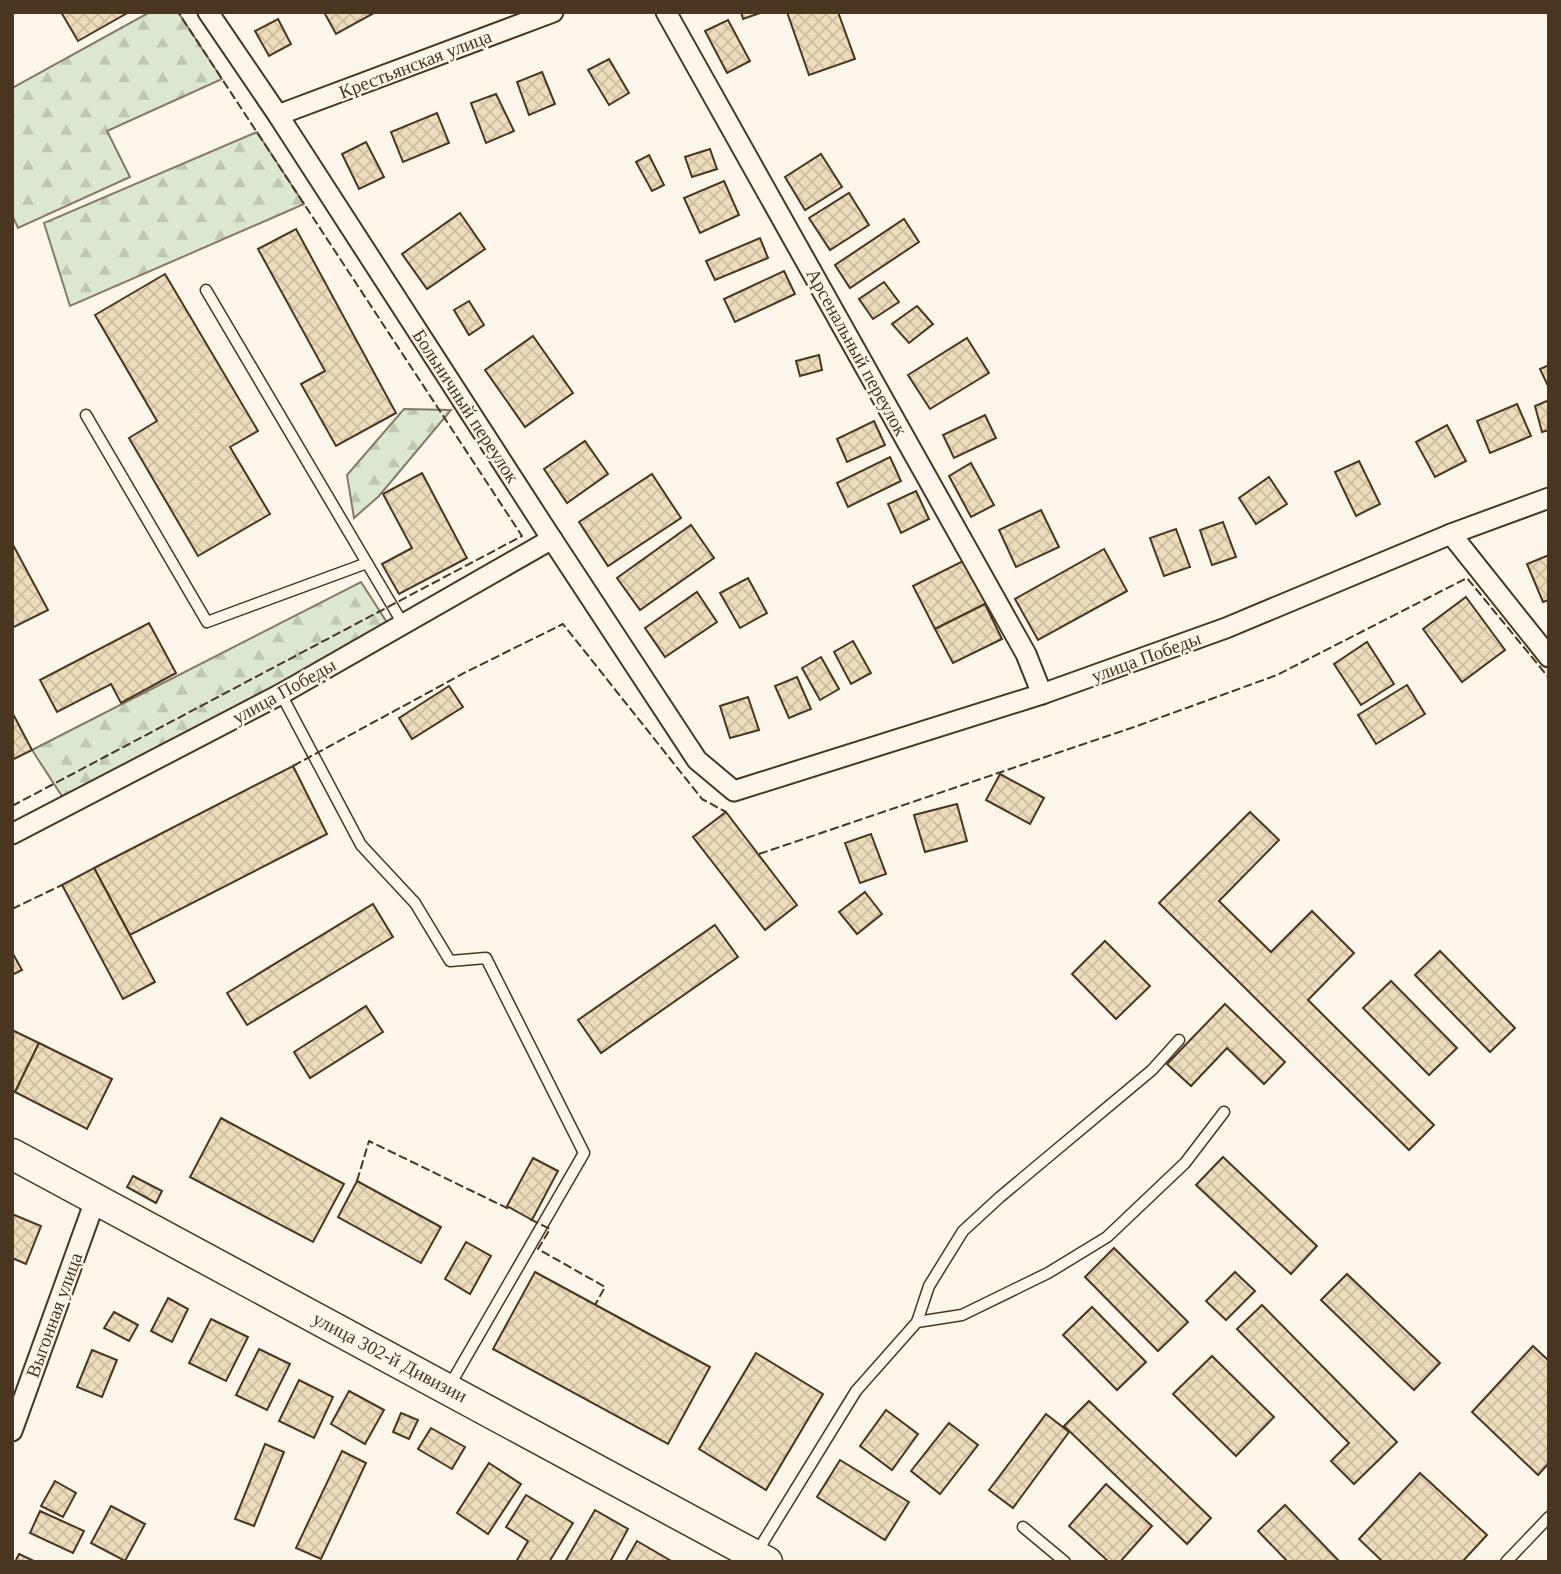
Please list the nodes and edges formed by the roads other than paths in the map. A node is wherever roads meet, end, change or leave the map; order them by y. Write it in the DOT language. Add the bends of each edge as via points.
graph roads {
  1 [pos="208,12"];
  2 [pos="552,12"];
  3 [pos="666,12"];
  4 [pos="278,115"];
  5 [pos="206,290"];
  6 [pos="86,415"];
  7 [pos="1549,498"];
  8 [pos="1451,534"];
  9 [pos="552,539"];
  10 [pos="367,563"];
  11 [pos="403,624"];
  12 [pos="1549,657"];
  13 [pos="281,694"];
  14 [pos="1042,694"];
  15 [pos="734,791"];
  16 [pos="12,834"];
  17 [pos="1178,1040"];
  18 [pos="1224,1112"];
  19 [pos="12,1154"];
  20 [pos="96,1198"];
  21 [pos="917,1322"];
  22 [pos="448,1389"];
  23 [pos="12,1431"];
  24 [pos="1549,1517"];
  25 [pos="1023,1527"];
  26 [pos="761,1558"];
  27 [pos="1065,1562"];
  28 [pos="1506,1562"];
  1 -- 4 [label="street, Больничный переулок"];
  2 -- 4 [label="street, Крестьянская улица"];
  3 -- 14 [label="street, Арсенальный переулок" via="1026,654"];
  4 -- 9 [label="street, Больничный переулок"];
  5 -- 10 [label="lane"];
  6 -- 10 [label="lane" via="207,622"];
  7 -- 8 [label="street, улица Победы"];
  8 -- 12 [label="street"];
  8 -- 14 [label="street, улица Победы" via="1226,628"];
  9 -- 11 [label="street, улица Победы"];
  9 -- 15 [label="street, Больничный переулок" via="697,760"];
  10 -- 11 [label="lane"];
  11 -- 13 [label="street, улица Победы"];
  13 -- 16 [label="street, улица Победы"];
  13 -- 22 [label="lane" via="361,845 415,903 450,961 486,958 584,1153"];
  14 -- 15 [label="street, улица Победы"];
  17 -- 21 [label="lane" via="1152,1070 963,1231 929,1286"];
  18 -- 21 [label="lane" via="1185,1163 1107,1237 1048,1273 962,1315"];
  19 -- 20 [label="main road, улица 302-й Дивизии"];
  20 -- 22 [label="main road, улица 302-й Дивизии"];
  20 -- 23 [label="street, Выгонная улица"];
  21 -- 26 [label="lane" via="856,1391"];
  22 -- 26 [label="main road, улица 302-й Дивизии"];
  24 -- 28 [label="lane"];
  25 -- 27 [label="lane"];
}
